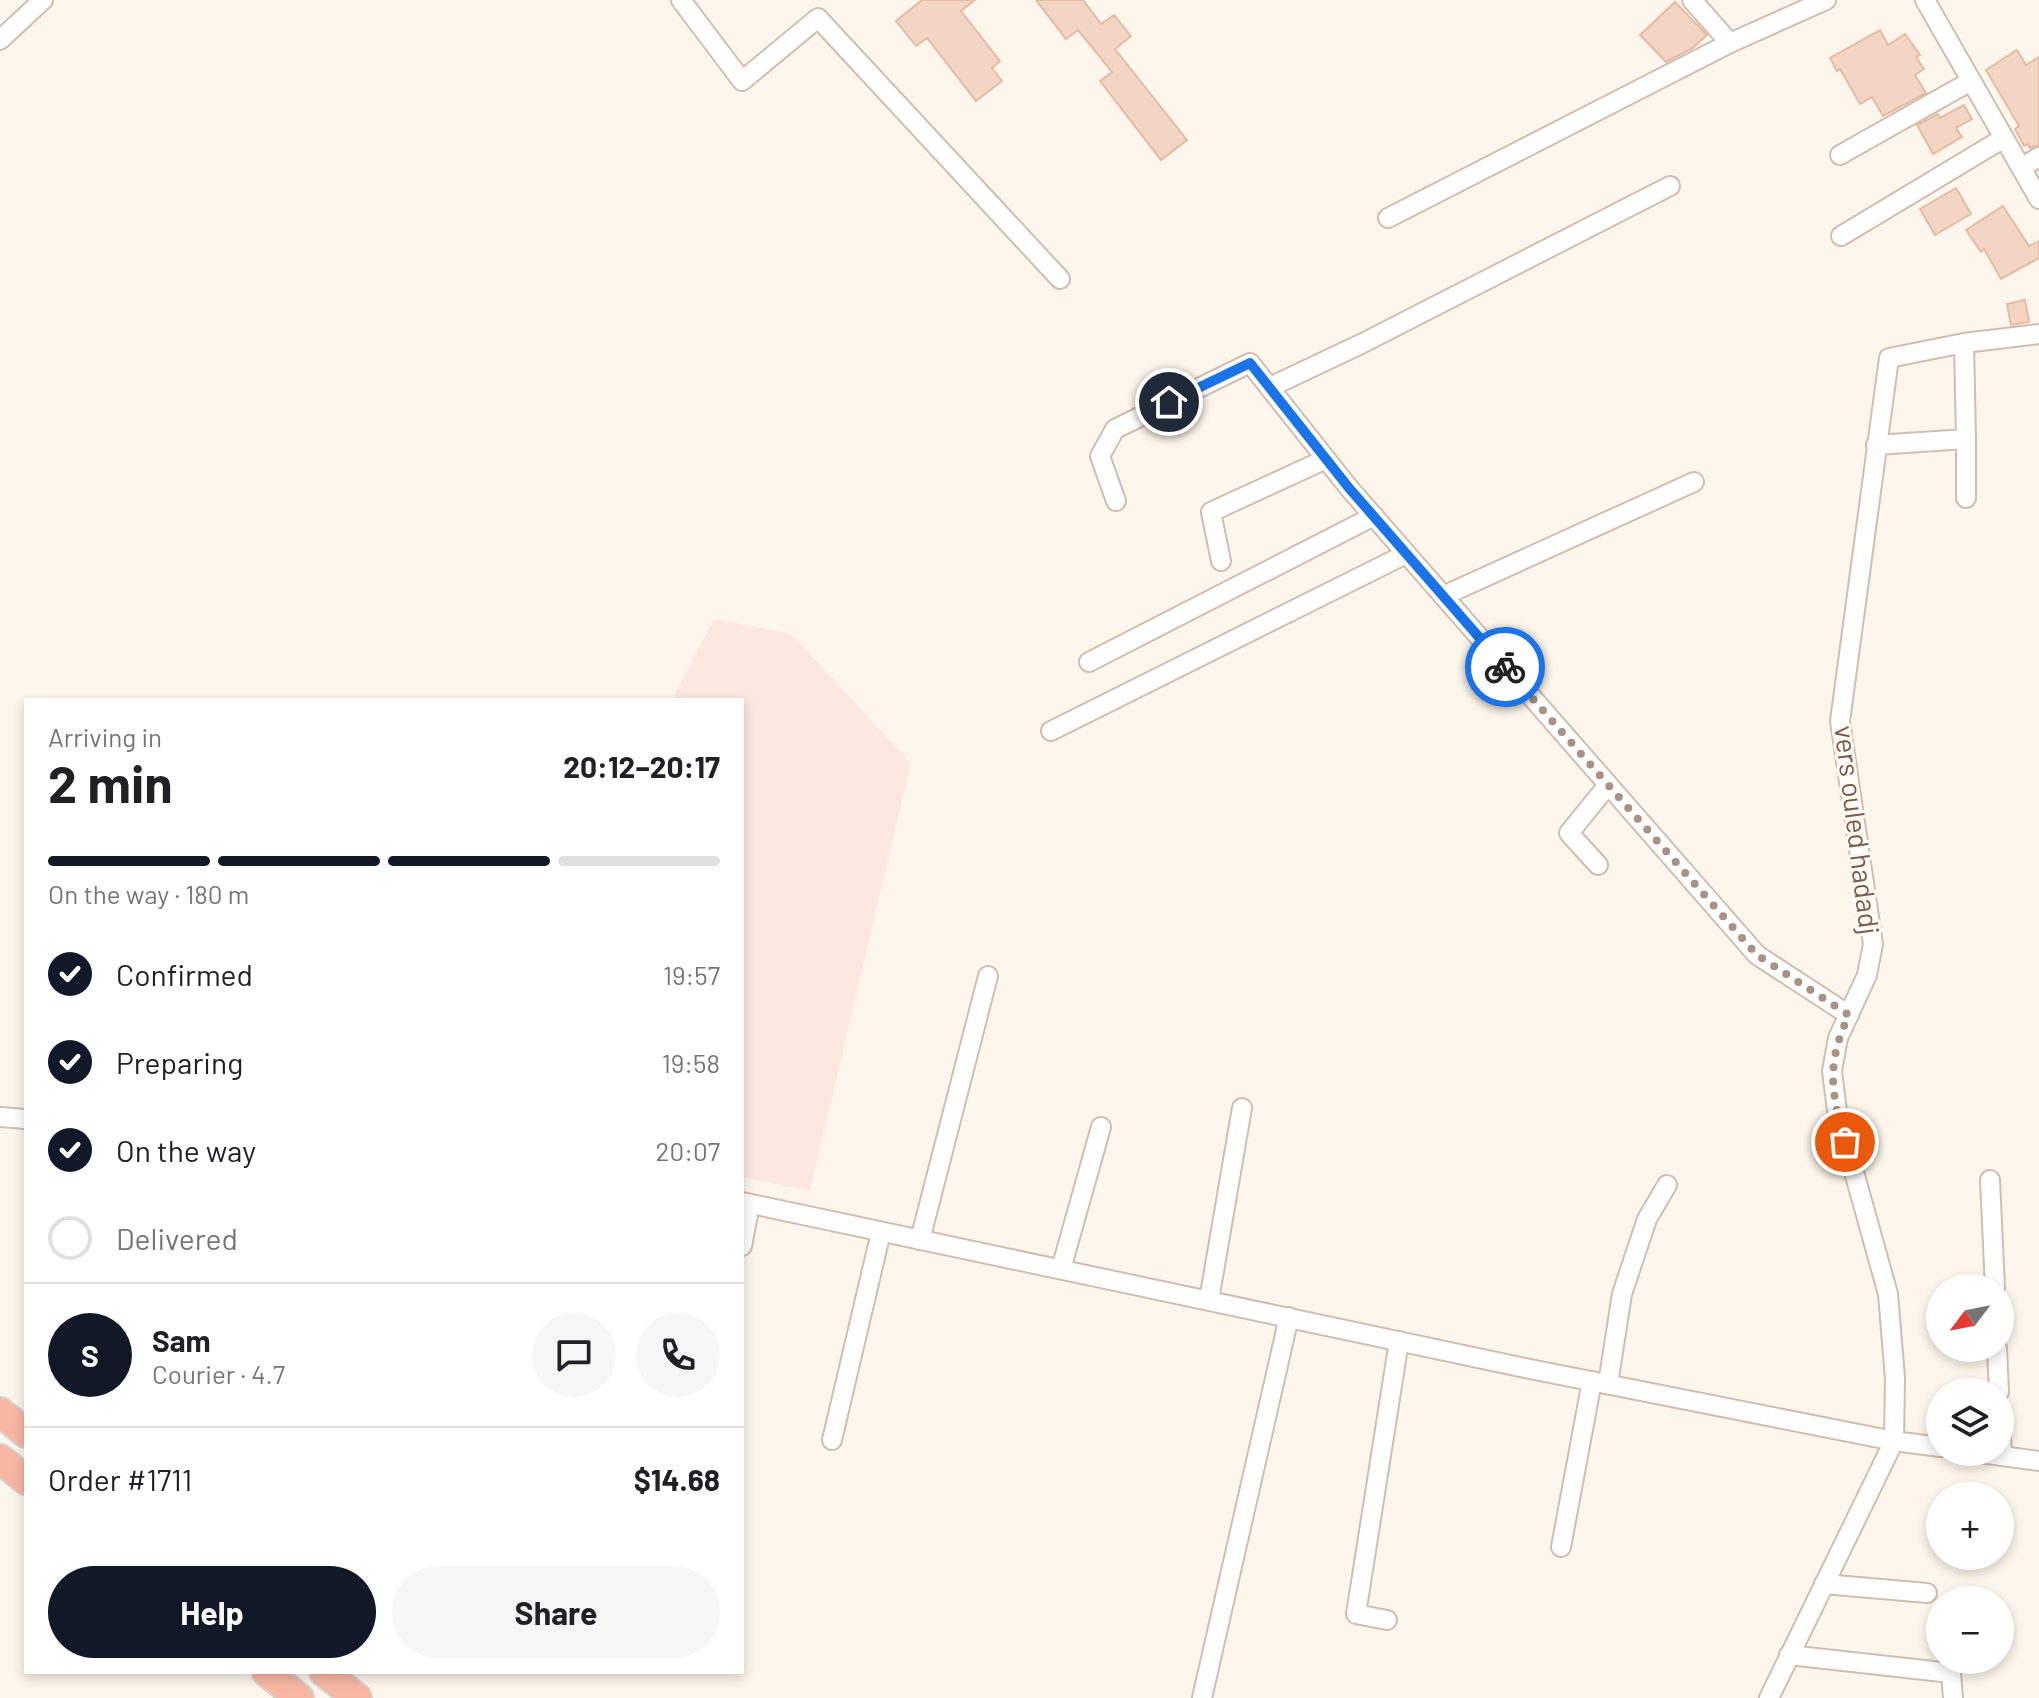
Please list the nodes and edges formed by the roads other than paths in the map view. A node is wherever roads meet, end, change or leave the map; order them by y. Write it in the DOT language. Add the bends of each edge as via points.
graph roads {
  1 [pos="43,0"];
  2 [pos="681,0"];
  3 [pos="1692,0"];
  4 [pos="1826,0"];
  5 [pos="1925,0"];
  6 [pos="0,40"];
  7 [pos="1730,43"];
  8 [pos="1971,81"];
  9 [pos="2004,138"];
  10 [pos="1840,155"];
  11 [pos="2039,157"];
  12 [pos="2021,168"];
  13 [pos="1670,186"];
  14 [pos="2039,199"];
  15 [pos="1388,218"];
  16 [pos="1841,236"];
  17 [pos="1060,279"];
  18 [pos="2039,334"];
  19 [pos="1964,343"];
  20 [pos="1270,387"];
  21 [pos="1966,439"];
  22 [pos="1876,445"];
  23 [pos="1326,459"];
  24 [pos="1694,482"];
  25 [pos="1966,498"];
  26 [pos="1116,501"];
  27 [pos="1374,516"];
  28 [pos="1406,554"];
  29 [pos="1221,561"];
  30 [pos="1443,596"];
  31 [pos="1089,662"];
  32 [pos="1051,731"];
  33 [pos="1608,785"];
  34 [pos="1598,865"];
  35 [pos="988,976"];
  36 [pos="1849,1015"];
  37 [pos="1242,1108"];
  38 [pos="0,1117"];
  39 [pos="24,1119"];
  40 [pos="1101,1127"];
  41 [pos="1990,1180"];
  42 [pos="1667,1185"];
  43 [pos="746,1203"];
  44 [pos="744,1224"];
  45 [pos="881,1232"];
  46 [pos="920,1240"];
  47 [pos="1061,1269"];
  48 [pos="1994,1274"];
  49 [pos="1209,1300"];
  50 [pos="1289,1317"];
  51 [pos="1399,1341"];
  52 [pos="1600,1383"];
  53 [pos="0,1412"];
  54 [pos="24,1431"];
  55 [pos="832,1440"];
  56 [pos="1894,1441"];
  57 [pos="1926,1445"];
  58 [pos="2014,1458"];
  59 [pos="0,1459"];
  60 [pos="2039,1461"];
  61 [pos="24,1478"];
  62 [pos="1561,1547"];
  63 [pos="1824,1584"];
  64 [pos="1926,1593"];
  65 [pos="1387,1620"];
  66 [pos="1789,1655"];
  67 [pos="269,1674"];
  68 [pos="327,1674"];
  69 [pos="299,1698"];
  70 [pos="357,1698"];
  71 [pos="1202,1698"];
  72 [pos="1769,1698"];
  73 [pos="1953,1698"];
  1 -- 6 [label="street"];
  2 -- 17 [label="street" via="742,81 818,18"];
  3 -- 7 [label="street"];
  4 -- 7 [label="street"];
  5 -- 8 [label="street"];
  7 -- 15 [label="street"];
  8 -- 9 [label="street"];
  8 -- 10 [label="street"];
  9 -- 12 [label="street"];
  9 -- 16 [label="street"];
  11 -- 12 [label="street"];
  12 -- 14 [label="street"];
  13 -- 20 [label="street"];
  18 -- 19 [label="street, vers ouled hadadj"];
  19 -- 21 [label="street"];
  19 -- 22 [label="street, vers ouled hadadj" via="1889,358"];
  20 -- 23 [label="street"];
  20 -- 26 [label="street" via="1250,363 1115,429 1100,456"];
  21 -- 22 [label="street"];
  21 -- 25 [label="street"];
  22 -- 36 [label="street, vers ouled hadadj" via="1840,721 1873,944 1867,975"];
  23 -- 27 [label="street"];
  23 -- 29 [label="street" via="1211,512"];
  24 -- 30 [label="street"];
  27 -- 28 [label="street"];
  27 -- 31 [label="street"];
  28 -- 30 [label="street"];
  28 -- 32 [label="street"];
  30 -- 33 [label="street"];
  33 -- 34 [label="street" via="1569,833"];
  33 -- 36 [label="street" via="1757,955"];
  35 -- 46 [label="street"];
  36 -- 56 [label="street, vers ouled hadadj" via="1832,1071 1837,1111 1888,1294"];
  37 -- 49 [label="street"];
  38 -- 39 [label="street"];
  40 -- 47 [label="street"];
  41 -- 48 [label="street"];
  42 -- 52 [label="street" via="1647,1219"];
  43 -- 44 [label="street"];
  43 -- 45 [label="street"];
  45 -- 46 [label="street"];
  45 -- 55 [label="street"];
  46 -- 47 [label="street"];
  47 -- 49 [label="street"];
  49 -- 50 [label="street"];
  50 -- 51 [label="street"];
  50 -- 71 [label="street"];
  51 -- 52 [label="street"];
  51 -- 65 [label="street" via="1356,1614"];
  52 -- 56 [label="street"];
  52 -- 62 [label="street"];
  53 -- 54 [label="highway"];
  56 -- 57 [label="street"];
  56 -- 63 [label="street"];
  58 -- 60 [label="street"];
  59 -- 61 [label="highway"];
  63 -- 64 [label="street"];
  63 -- 66 [label="street"];
  66 -- 72 [label="street"];
  66 -- 73 [label="street" via="1951,1673"];
  67 -- 69 [label="highway"];
  68 -- 70 [label="highway"];
}
